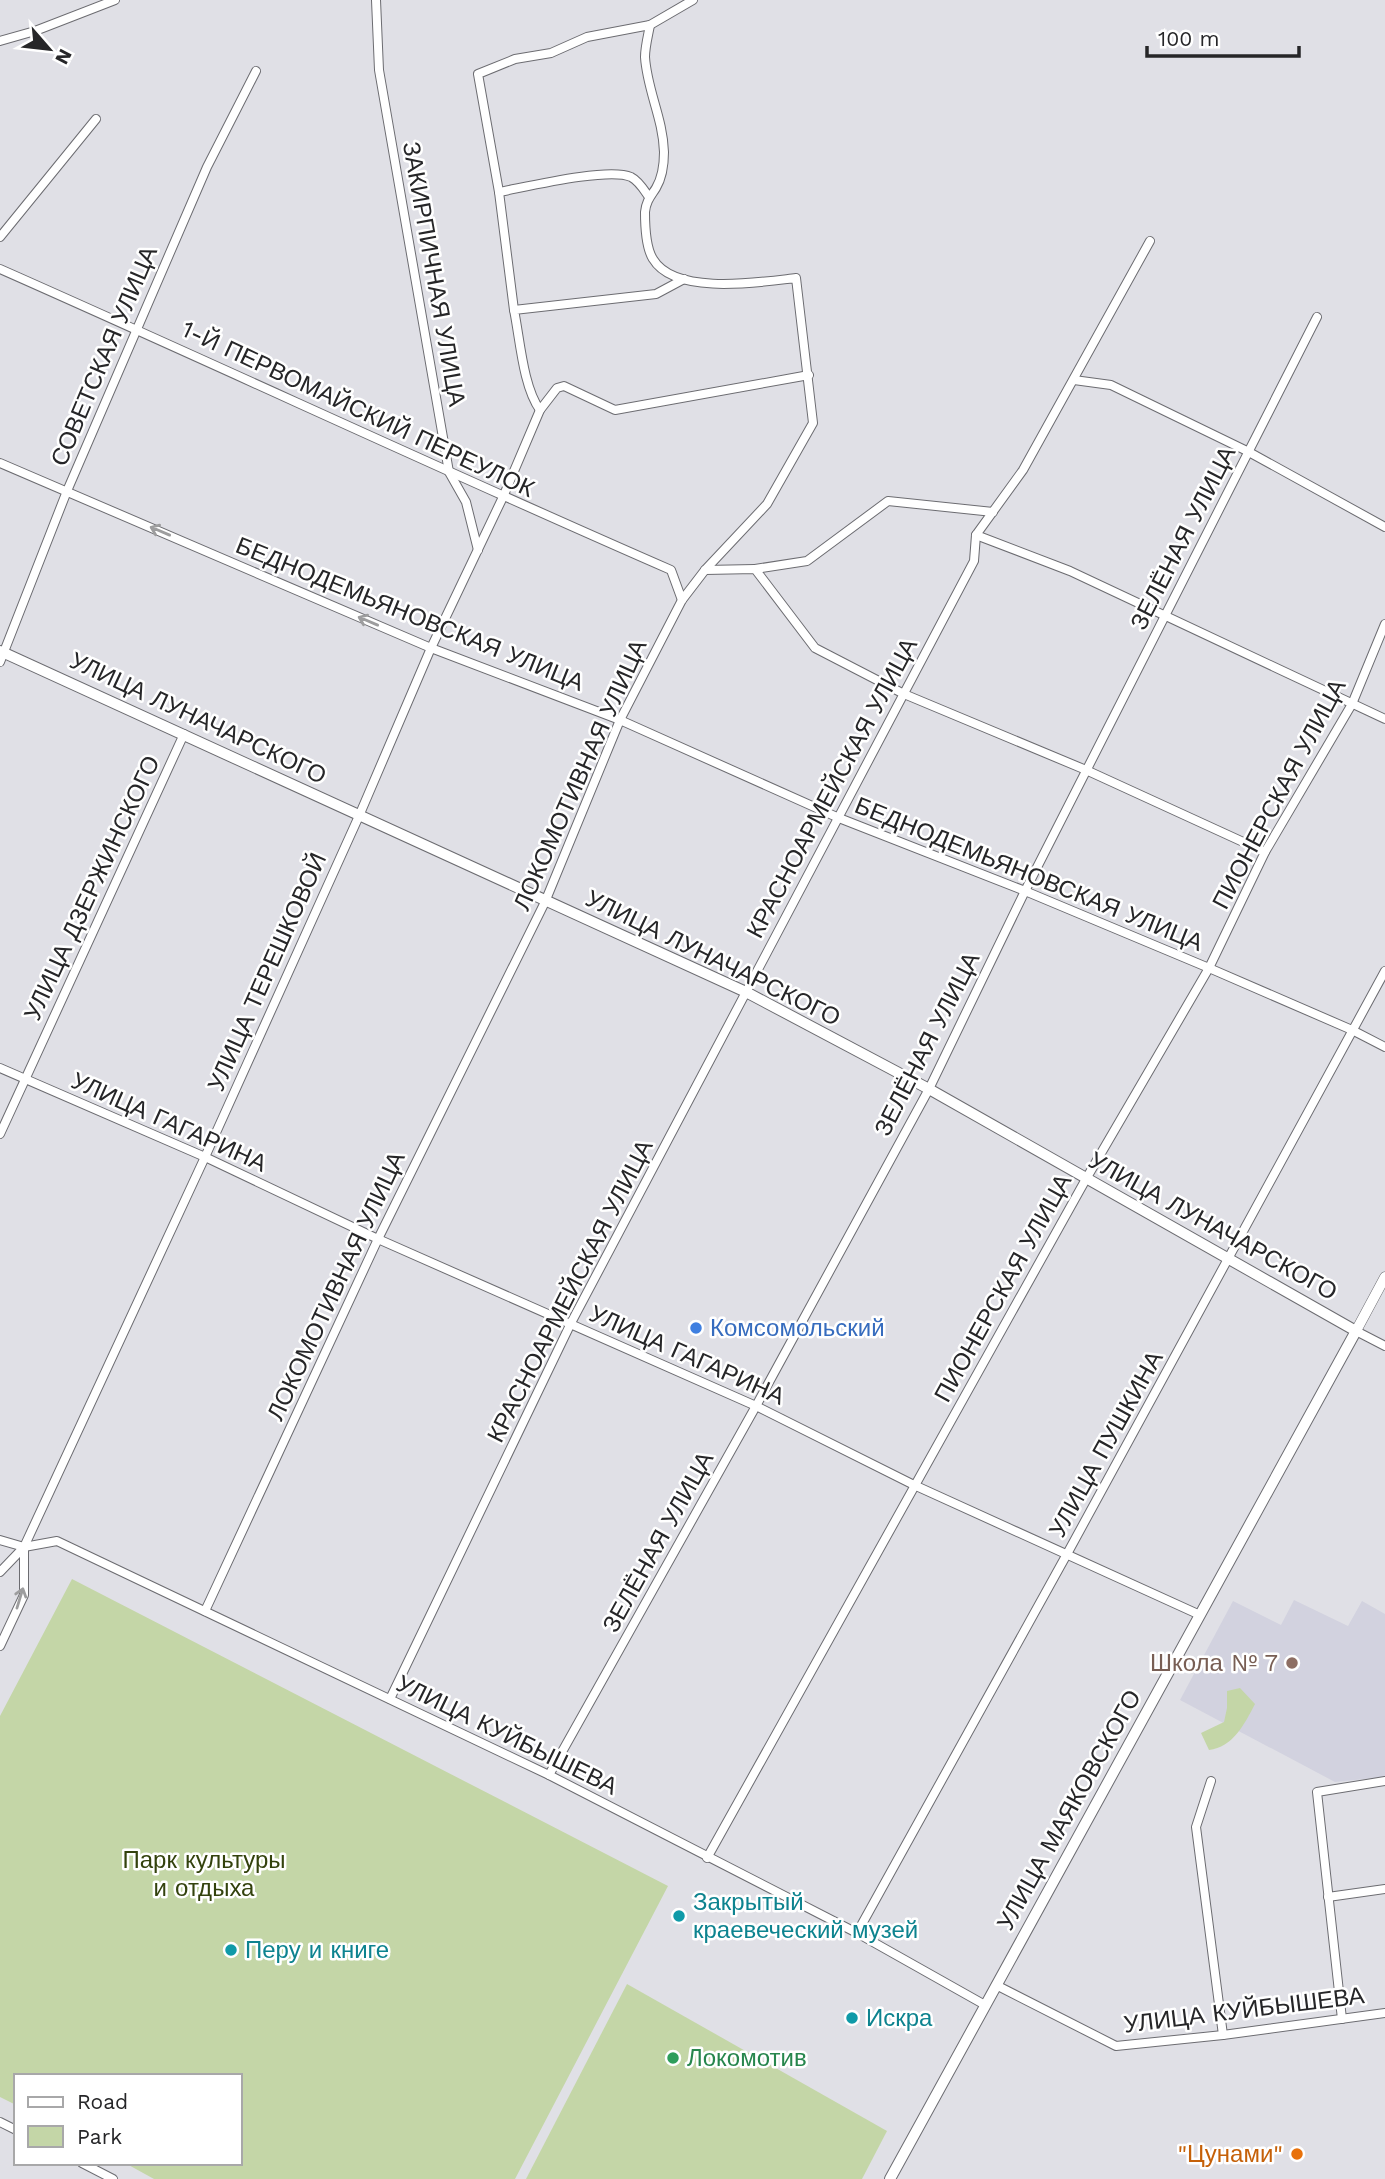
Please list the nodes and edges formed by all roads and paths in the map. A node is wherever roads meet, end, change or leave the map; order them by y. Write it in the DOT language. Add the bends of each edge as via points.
graph roads {
  1 [pos="115,0"];
  2 [pos="376,0"];
  3 [pos="693,0"];
  4 [pos="650,26"];
  5 [pos="0,41"];
  6 [pos="256,71"];
  7 [pos="96,118"];
  8 [pos="499,192"];
  9 [pos="649,197"];
  10 [pos="0,237"];
  11 [pos="1150,241"];
  12 [pos="0,269"];
  13 [pos="684,279"];
  14 [pos="514,310"];
  15 [pos="1317,317"];
  16 [pos="137,329"];
  17 [pos="809,375"];
  18 [pos="1074,380"];
  19 [pos="540,410"];
  20 [pos="1247,451"];
  21 [pos="0,463"];
  22 [pos="449,472"];
  23 [pos="67,491"];
  24 [pos="503,497"];
  25 [pos="993,512"];
  26 [pos="1385,527"];
  27 [pos="976,535"];
  28 [pos="478,550"];
  29 [pos="755,569"];
  30 [pos="705,570"];
  31 [pos="682,600"];
  32 [pos="1165,616"];
  33 [pos="1385,624"];
  34 [pos="431,648"];
  35 [pos="2,655"];
  36 [pos="904,694"];
  37 [pos="1352,704"];
  38 [pos="1385,719"];
  39 [pos="620,720"];
  40 [pos="184,734"];
  41 [pos="1086,770"];
  42 [pos="359,816"];
  43 [pos="839,818"];
  44 [pos="1265,852"];
  45 [pos="1025,891"];
  46 [pos="545,902"];
  47 [pos="1209,968"];
  48 [pos="1385,971"];
  49 [pos="746,992"];
  50 [pos="1352,1030"];
  51 [pos="1385,1047"];
  52 [pos="0,1068"];
  53 [pos="25,1079"];
  54 [pos="929,1089"];
  55 [pos="0,1134"];
  56 [pos="205,1157"];
  57 [pos="1086,1178"];
  58 [pos="378,1239"];
  59 [pos="1229,1260"];
  60 [pos="1385,1277"];
  61 [pos="571,1324"];
  62 [pos="1356,1331"];
  63 [pos="1385,1346"];
  64 [pos="756,1406"];
  65 [pos="914,1485"];
  66 [pos="0,1540"];
  67 [pos="24,1547"];
  68 [pos="1068,1554"];
  69 [pos="0,1572"];
  70 [pos="205,1611"];
  71 [pos="1200,1615"];
  72 [pos="0,1646"];
  73 [pos="390,1699"];
  74 [pos="549,1775"];
  75 [pos="1211,1781"];
  76 [pos="1385,1781"];
  77 [pos="707,1858"];
  78 [pos="1385,1889"];
  79 [pos="1328,1898"];
  80 [pos="857,1933"];
  81 [pos="996,1985"];
  82 [pos="985,2005"];
  83 [pos="1385,2013"];
  84 [pos="1342,2019"];
  85 [pos="1223,2035"];
  86 [pos="86,2165"];
  87 [pos="113,2179"];
  88 [pos="890,2179"];
  1 -- 5 [label="street"];
  2 -- 22 [label="street, ЗАКИРПИЧНАЯ УЛИЦА" via="379,71"];
  3 -- 4 [label="street"];
  4 -- 8 [label="street" via="587,37 551,53 478,74"];
  4 -- 9 [label="street, ЛОКОМОТИВНАЯ УЛИЦА" via="645,55 664,153 657,187"];
  6 -- 16 [label="street, СОВЕТСКАЯ УЛИЦА" via="207,167"];
  7 -- 10 [label="street"];
  8 -- 9 [label="street" via="610,174 631,177"];
  8 -- 14 [label="street"];
  9 -- 13 [label="street, ЛОКОМОТИВНАЯ УЛИЦА" via="645,209 653,259"];
  11 -- 18 [label="street, КРАСНОАРМЕЙСКАЯ УЛИЦА"];
  12 -- 16 [label="street, 1-Й ПЕРВОМАЙСКИЙ ПЕРЕУЛОК"];
  13 -- 14 [label="street" via="656,294"];
  13 -- 17 [label="street, ЛОКОМОТИВНАЯ УЛИЦА" via="726,285 796,278"];
  14 -- 19 [label="street" via="526,372"];
  15 -- 20 [label="street, ЗЕЛЁНАЯ УЛИЦА"];
  16 -- 22 [label="street, 1-Й ПЕРВОМАЙСКИЙ ПЕРЕУЛОК"];
  16 -- 23 [label="street, СОВЕТСКАЯ УЛИЦА"];
  17 -- 19 [label="street" via="615,410 564,386 557,388"];
  17 -- 30 [label="street, ЛОКОМОТИВНАЯ УЛИЦА" via="813,423 767,504"];
  18 -- 20 [label="street" via="1111,385"];
  18 -- 25 [label="street, КРАСНОАРМЕЙСКАЯ УЛИЦА" via="1023,470"];
  19 -- 24 [label="street, УЛИЦА ТЕРЕШКОВОЙ"];
  20 -- 26 [label="street"];
  20 -- 32 [label="street, ЗЕЛЁНАЯ УЛИЦА"];
  21 -- 23 [label="street, БЕДНОДЕМЬЯНОВСКАЯ УЛИЦА"];
  22 -- 24 [label="street, 1-Й ПЕРВОМАЙСКИЙ ПЕРЕУЛОК"];
  22 -- 28 [label="street, ЗАКИРПИЧНАЯ УЛИЦА" via="466,502"];
  34 -- 23 [label="street, БЕДНОДЕМЬЯНОВСКАЯ УЛИЦА, one-way"];
  23 -- 35 [label="street, СОВЕТСКАЯ УЛИЦА"];
  24 -- 28 [label="street, УЛИЦА ТЕРЕШКОВОЙ"];
  24 -- 31 [label="street, 1-Й ПЕРВОМАЙСКИЙ ПЕРЕУЛОК" via="671,570"];
  25 -- 27 [label="street, КРАСНОАРМЕЙСКАЯ УЛИЦА"];
  25 -- 29 [label="street" via="888,502 807,561"];
  27 -- 32 [label="street" via="1070,570"];
  27 -- 36 [label="street, КРАСНОАРМЕЙСКАЯ УЛИЦА" via="974,561"];
  28 -- 34 [label="street, УЛИЦА ТЕРЕШКОВОЙ"];
  29 -- 30 [label="street"];
  29 -- 36 [label="street" via="816,648"];
  30 -- 31 [label="street, ЛОКОМОТИВНАЯ УЛИЦА"];
  31 -- 39 [label="street, ЛОКОМОТИВНАЯ УЛИЦА"];
  32 -- 37 [label="street"];
  32 -- 41 [label="street, ЗЕЛЁНАЯ УЛИЦА"];
  33 -- 37 [label="street, ПИОНЕРСКАЯ УЛИЦА"];
  34 -- 39 [label="street, БЕДНОДЕМЬЯНОВСКАЯ УЛИЦА"];
  34 -- 42 [label="street, УЛИЦА ТЕРЕШКОВОЙ"];
  35 -- 40 [label="main road, УЛИЦА ЛУНАЧАРСКОГО"];
  36 -- 41 [label="street"];
  36 -- 43 [label="street, КРАСНОАРМЕЙСКАЯ УЛИЦА"];
  37 -- 38 [label="street"];
  37 -- 44 [label="street, ПИОНЕРСКАЯ УЛИЦА"];
  39 -- 43 [label="street, БЕДНОДЕМЬЯНОВСКАЯ УЛИЦА"];
  39 -- 46 [label="street, ЛОКОМОТИВНАЯ УЛИЦА"];
  40 -- 42 [label="main road, УЛИЦА ЛУНАЧАРСКОГО"];
  40 -- 53 [label="street, УЛИЦА ДЗЕРЖИНСКОГО"];
  41 -- 44 [label="street"];
  41 -- 45 [label="street, ЗЕЛЁНАЯ УЛИЦА"];
  42 -- 46 [label="main road, УЛИЦА ЛУНАЧАРСКОГО"];
  42 -- 56 [label="street, УЛИЦА ТЕРЕШКОВОЙ"];
  43 -- 45 [label="street, БЕДНОДЕМЬЯНОВСКАЯ УЛИЦА"];
  43 -- 49 [label="street, КРАСНОАРМЕЙСКАЯ УЛИЦА"];
  44 -- 47 [label="street, ПИОНЕРСКАЯ УЛИЦА"];
  45 -- 47 [label="street, БЕДНОДЕМЬЯНОВСКАЯ УЛИЦА"];
  45 -- 54 [label="street, ЗЕЛЁНАЯ УЛИЦА"];
  46 -- 49 [label="main road, УЛИЦА ЛУНАЧАРСКОГО"];
  46 -- 58 [label="street, ЛОКОМОТИВНАЯ УЛИЦА"];
  47 -- 50 [label="street, БЕДНОДЕМЬЯНОВСКАЯ УЛИЦА"];
  47 -- 57 [label="street, ПИОНЕРСКАЯ УЛИЦА"];
  48 -- 50 [label="street, УЛИЦА ПУШКИНА"];
  49 -- 54 [label="main road, УЛИЦА ЛУНАЧАРСКОГО"];
  49 -- 61 [label="street, КРАСНОАРМЕЙСКАЯ УЛИЦА"];
  50 -- 51 [label="street, БЕДНОДЕМЬЯНОВСКАЯ УЛИЦА"];
  50 -- 59 [label="street, УЛИЦА ПУШКИНА"];
  52 -- 53 [label="street, УЛИЦА ГАГАРИНА"];
  53 -- 55 [label="street, УЛИЦА ДЗЕРЖИНСКОГО"];
  53 -- 56 [label="street, УЛИЦА ГАГАРИНА"];
  54 -- 57 [label="main road, УЛИЦА ЛУНАЧАРСКОГО"];
  54 -- 64 [label="street, ЗЕЛЁНАЯ УЛИЦА"];
  56 -- 58 [label="street, УЛИЦА ГАГАРИНА"];
  56 -- 67 [label="street, УЛИЦА ТЕРЕШКОВОЙ"];
  57 -- 59 [label="main road, УЛИЦА ЛУНАЧАРСКОГО"];
  57 -- 65 [label="street, ПИОНЕРСКАЯ УЛИЦА"];
  58 -- 61 [label="street, УЛИЦА ГАГАРИНА"];
  58 -- 70 [label="street, ЛОКОМОТИВНАЯ УЛИЦА"];
  59 -- 62 [label="main road, УЛИЦА ЛУНАЧАРСКОГО"];
  59 -- 68 [label="street, УЛИЦА ПУШКИНА"];
  60 -- 62 [label="street, УЛИЦА МАЯКОВСКОГО"];
  61 -- 64 [label="street, УЛИЦА ГАГАРИНА"];
  61 -- 73 [label="street, КРАСНОАРМЕЙСКАЯ УЛИЦА"];
  62 -- 63 [label="street, УЛИЦА ЛУНАЧАРСКОГО"];
  62 -- 71 [label="main road, УЛИЦА МАЯКОВСКОГО"];
  64 -- 65 [label="street, УЛИЦА ГАГАРИНА"];
  64 -- 74 [label="street, ЗЕЛЁНАЯ УЛИЦА"];
  65 -- 68 [label="street, УЛИЦА ГАГАРИНА"];
  65 -- 77 [label="street, ПИОНЕРСКАЯ УЛИЦА"];
  66 -- 67 [label="street, УЛИЦА КУЙБЫШЕВА"];
  67 -- 69 [label="street, УЛИЦА ТЕРЕШКОВОЙ"];
  67 -- 70 [label="street, УЛИЦА КУЙБЫШЕВА" via="57,1541"];
  72 -- 67 [label="street, УЛИЦА ТЕРЕШКОВОЙ, one-way" via="24,1595"];
  68 -- 71 [label="street, УЛИЦА ГАГАРИНА"];
  68 -- 80 [label="street, УЛИЦА ПУШКИНА"];
  70 -- 73 [label="street, УЛИЦА КУЙБЫШЕВА"];
  71 -- 81 [label="main road, УЛИЦА МАЯКОВСКОГО"];
  73 -- 74 [label="street, УЛИЦА КУЙБЫШЕВА"];
  74 -- 77 [label="street, УЛИЦА КУЙБЫШЕВА"];
  75 -- 85 [label="street" via="1196,1827"];
  76 -- 79 [label="street" via="1317,1792"];
  77 -- 80 [label="street, УЛИЦА КУЙБЫШЕВА"];
  78 -- 79 [label="street"];
  79 -- 84 [label="street"];
  80 -- 82 [label="street, УЛИЦА КУЙБЫШЕВА"];
  81 -- 82 [label="main road, УЛИЦА МАЯКОВСКОГО"];
  81 -- 85 [label="street, УЛИЦА КУЙБЫШЕВА" via="1116,2046"];
  82 -- 88 [label="main road, УЛИЦА МАЯКОВСКОГО"];
  83 -- 84 [label="street, УЛИЦА КУЙБЫШЕВА"];
  84 -- 85 [label="street, УЛИЦА КУЙБЫШЕВА"];
  86 -- 87 [label="street"];
}
